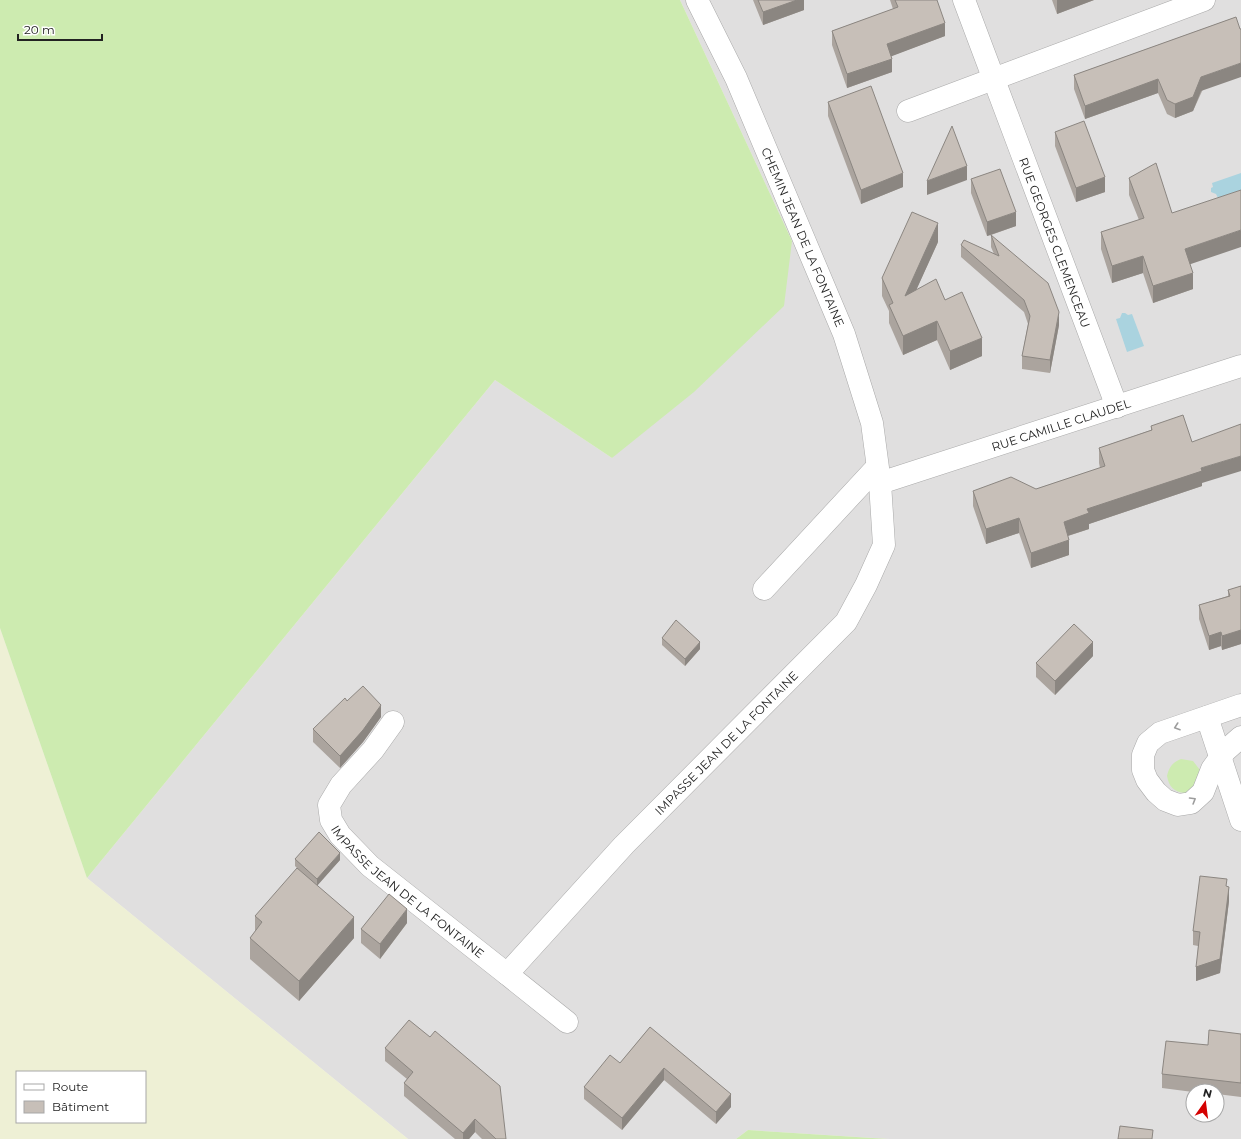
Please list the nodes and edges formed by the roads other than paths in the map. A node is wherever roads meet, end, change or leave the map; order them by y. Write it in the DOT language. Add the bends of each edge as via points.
graph roads {
  1 [pos="697,0"];
  2 [pos="964,0"];
  3 [pos="1204,0"];
  4 [pos="993,79"];
  5 [pos="908,111"];
  6 [pos="1241,366"];
  7 [pos="1117,407"];
  8 [pos="879,475"];
  9 [pos="764,589"];
  10 [pos="1241,705"];
  11 [pos="1207,716"];
  12 [pos="393,722"];
  13 [pos="1241,737"];
  14 [pos="1221,758"];
  15 [pos="1241,820"];
  16 [pos="507,974"];
  17 [pos="567,1022"];
  1 -- 8 [label="street, CHEMIN JEAN DE LA FONTAINE" via="736,78 844,334 872,423"];
  2 -- 4 [label="street, RUE GEORGES CLEMENCEAU"];
  3 -- 4 [label="street"];
  4 -- 5 [label="street"];
  4 -- 7 [label="street, RUE GEORGES CLEMENCEAU"];
  6 -- 7 [label="street, RUE CAMILLE CLAUDEL"];
  7 -- 8 [label="street, RUE CAMILLE CLAUDEL"];
  8 -- 9 [label="street"];
  8 -- 16 [label="street, IMPASSE JEAN DE LA FONTAINE" via="884,546 846,622 624,845"];
  10 -- 11 [label="street"];
  11 -- 14 [label="street"];
  11 -- 14 [label="street, one-way" via="1160,733 1148,743 1143,755 1143,770 1156,792 1178,805 1191,803 1203,792 1212,769"];
  12 -- 16 [label="street, IMPASSE JEAN DE LA FONTAINE" via="373,750 341,785 329,805 331,820 340,835 370,866"];
  13 -- 14 [label="street"];
  14 -- 15 [label="street"];
  16 -- 17 [label="street, IMPASSE JEAN DE LA FONTAINE"];
}
